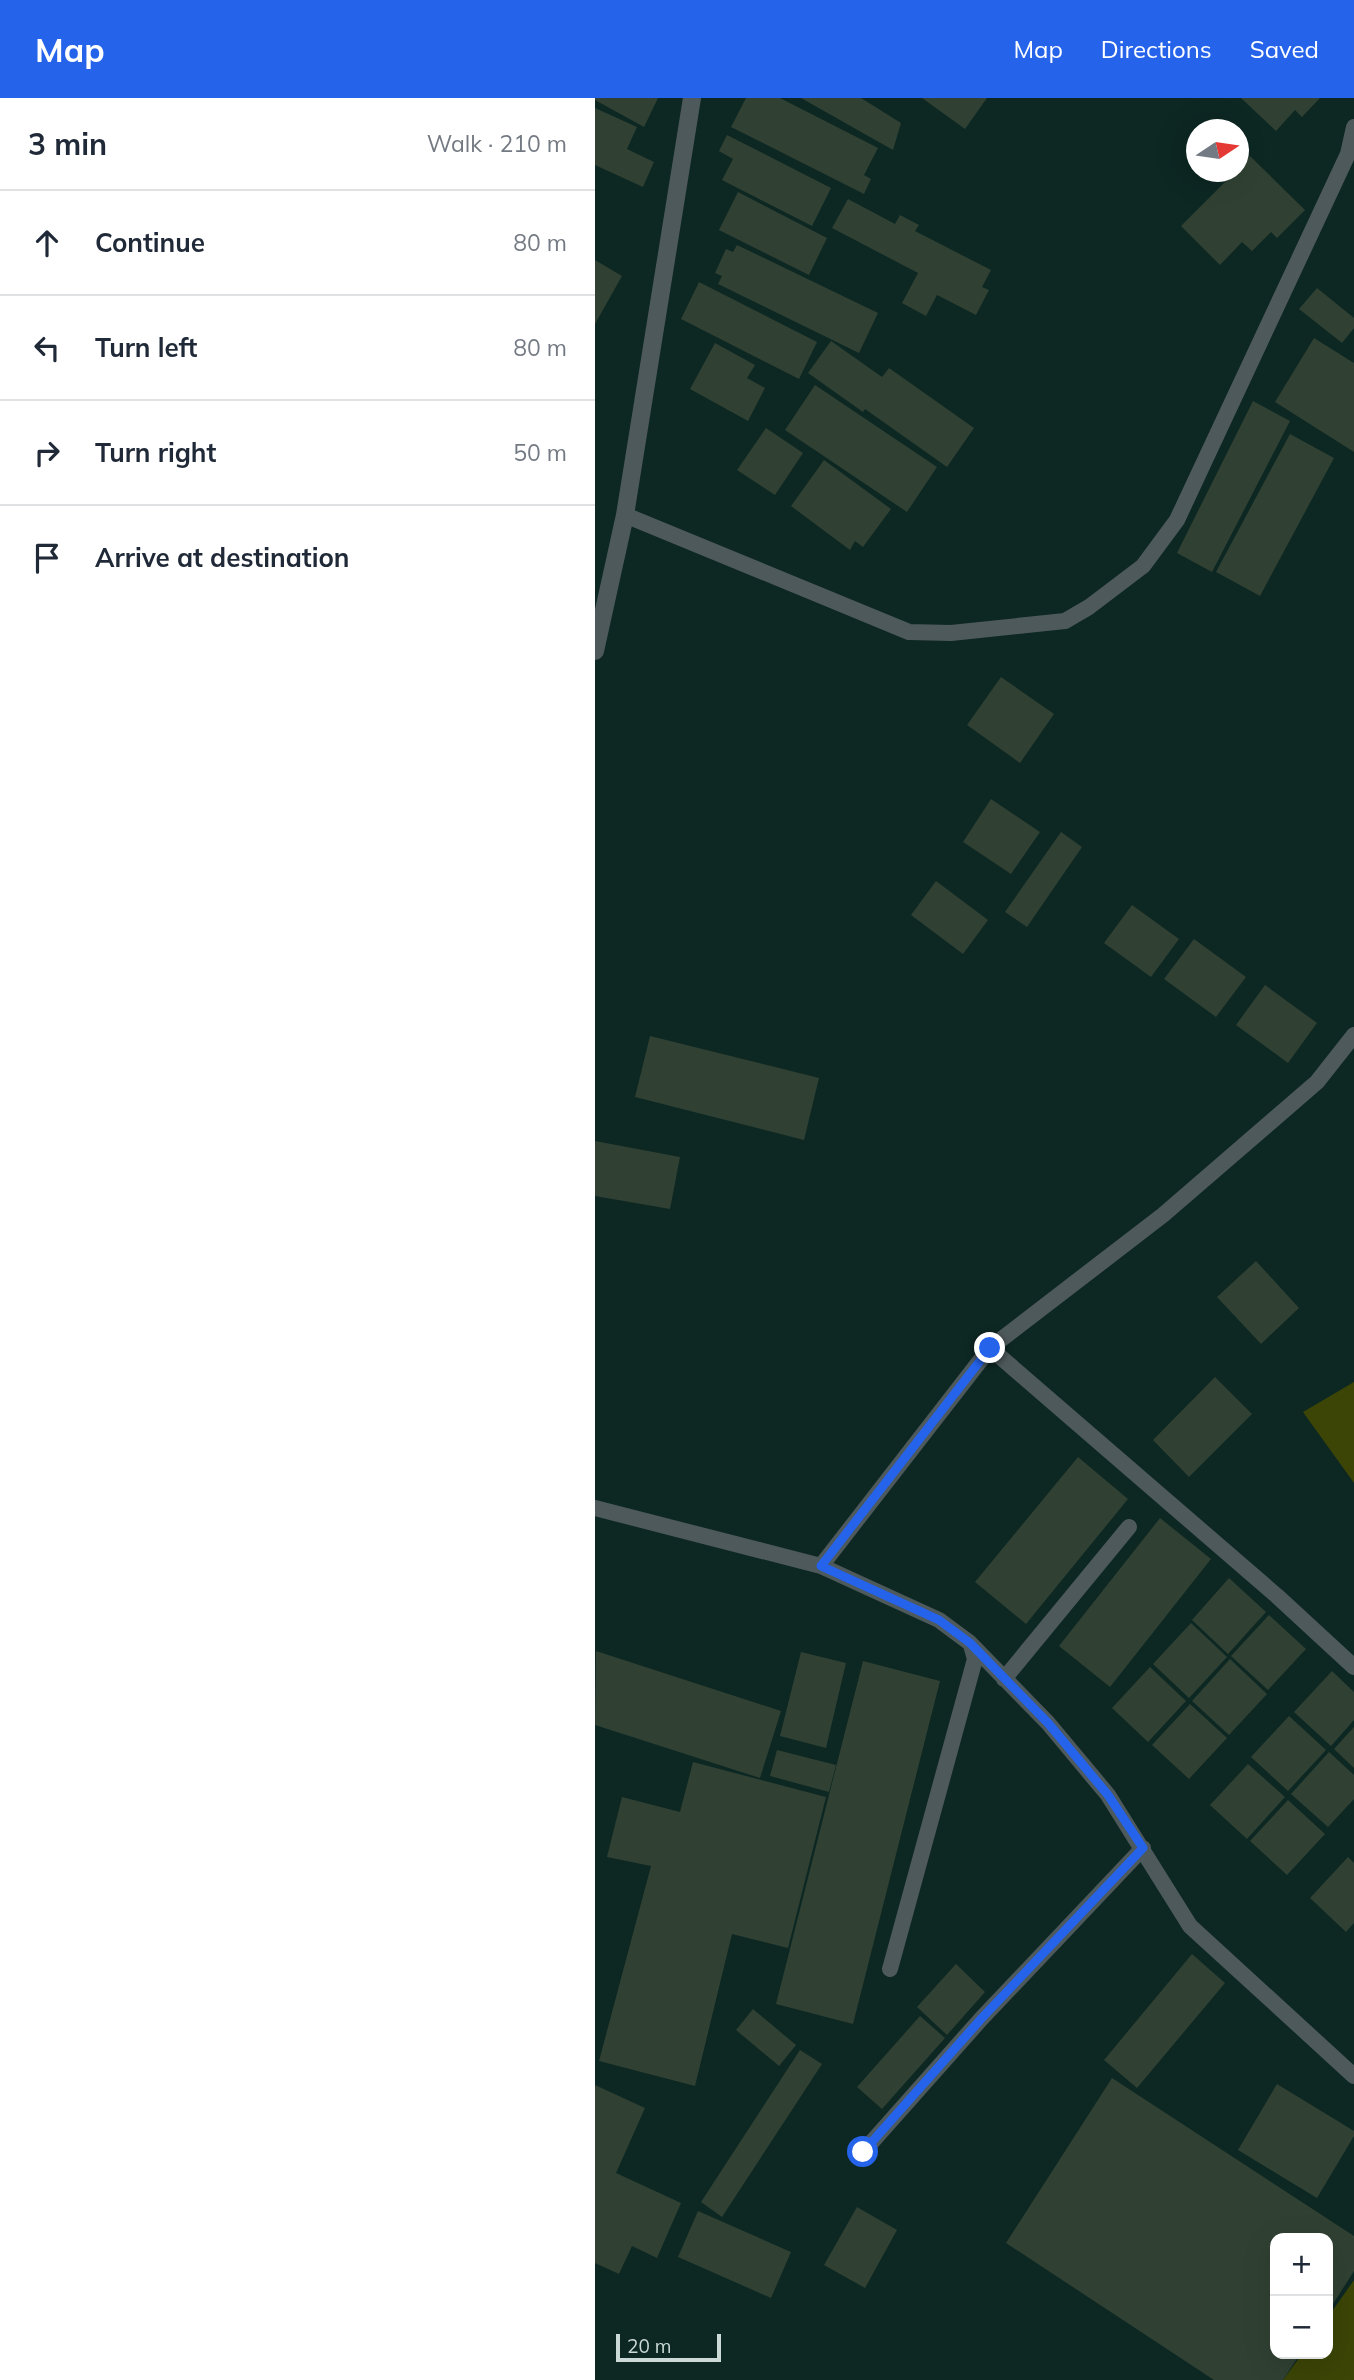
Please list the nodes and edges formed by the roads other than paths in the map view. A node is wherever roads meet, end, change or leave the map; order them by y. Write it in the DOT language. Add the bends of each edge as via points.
graph roads {
  1 [pos="692,98"];
  2 [pos="1354,127"];
  3 [pos="625,515"];
  4 [pos="595,651"];
  5 [pos="1354,1035"];
  6 [pos="990,1348"];
  7 [pos="595,1508"];
  8 [pos="1129,1527"];
  9 [pos="821,1566"];
  10 [pos="970,1643"];
  11 [pos="1354,1667"];
  12 [pos="1005,1679"];
  13 [pos="1143,1848"];
  14 [pos="890,1969"];
  15 [pos="1354,2076"];
  16 [pos="863,2152"];
  1 -- 3 [label="street"];
  2 -- 3 [label="lane" via="1348,154 1177,520 1143,565 1065,621 951,633 909,632"];
  3 -- 4 [label="street"];
  5 -- 6 [label="lane" via="1317,1082 1163,1215"];
  6 -- 9 [label="lane"];
  6 -- 11 [label="lane"];
  7 -- 9 [label="lane"];
  8 -- 12 [label="lane"];
  9 -- 10 [label="lane" via="939,1620"];
  10 -- 12 [label="lane"];
  10 -- 14 [label="lane" via="975,1659"];
  12 -- 13 [label="lane" via="1108,1795"];
  13 -- 15 [label="lane" via="1190,1926"];
  13 -- 16 [label="lane"];
}
